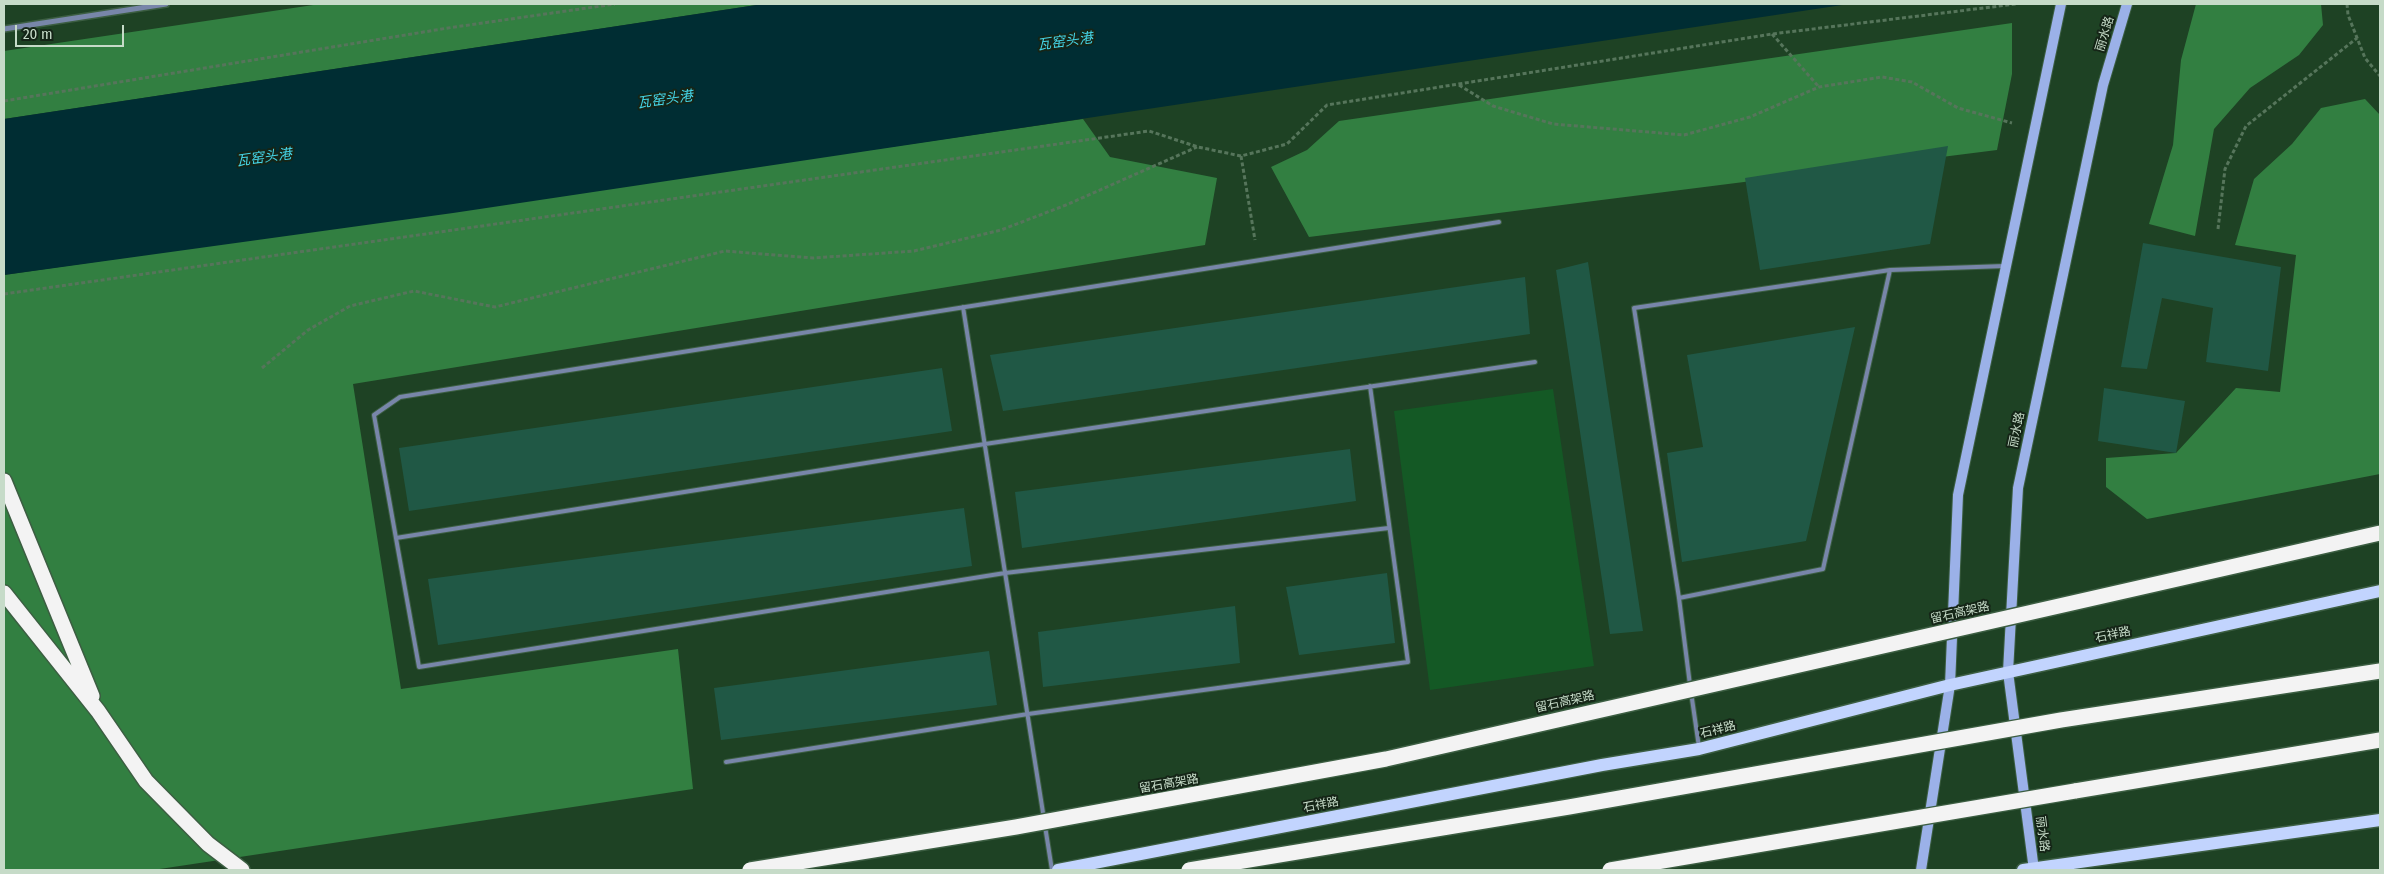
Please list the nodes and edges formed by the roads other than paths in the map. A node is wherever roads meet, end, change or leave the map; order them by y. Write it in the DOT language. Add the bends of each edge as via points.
graph roads {
  1 [pos="166,4"];
  2 [pos="2062,4"];
  3 [pos="2127,4"];
  4 [pos="4,29"];
  5 [pos="1499,222"];
  6 [pos="2005,266"];
  7 [pos="1890,270"];
  8 [pos="963,307"];
  9 [pos="1535,362"];
  10 [pos="1370,386"];
  11 [pos="985,444"];
  12 [pos="4,481"];
  13 [pos="1390,528"];
  14 [pos="2380,533"];
  15 [pos="396,538"];
  16 [pos="1005,573"];
  17 [pos="2380,591"];
  18 [pos="4,593"];
  19 [pos="1679,598"];
  20 [pos="2380,671"];
  21 [pos="2008,672"];
  22 [pos="1950,685"];
  23 [pos="98,711"];
  24 [pos="1028,714"];
  25 [pos="2380,741"];
  26 [pos="1699,750"];
  27 [pos="726,762"];
  28 [pos="2380,820"];
  29 [pos="242,870"];
  30 [pos="750,870"];
  31 [pos="1052,870"];
  32 [pos="1058,870"];
  33 [pos="1189,870"];
  34 [pos="1610,870"];
  35 [pos="1921,870"];
  36 [pos="2030,870"];
  1 -- 4 [label="street"];
  2 -- 6 [label="main road"];
  3 -- 21 [label="main road, 丽水路" via="2103,85 2018,488"];
  5 -- 8 [label="lane"];
  6 -- 7 [label="lane"];
  6 -- 22 [label="main road" via="1958,495"];
  7 -- 19 [label="lane" via="1823,569"];
  7 -- 19 [label="lane" via="1634,308"];
  8 -- 11 [label="lane"];
  8 -- 15 [label="lane" via="400,397 374,415"];
  9 -- 10 [label="lane"];
  10 -- 11 [label="lane"];
  10 -- 13 [label="lane"];
  11 -- 15 [label="lane"];
  11 -- 16 [label="lane"];
  12 -- 23 [label="highway"];
  13 -- 16 [label="lane"];
  13 -- 24 [label="lane" via="1408,662"];
  14 -- 30 [label="highway, 留石高架路, bridge" via="1386,759 1035,823"];
  15 -- 16 [label="lane" via="420,666"];
  16 -- 24 [label="lane"];
  17 -- 21 [label="main road, 石祥路"];
  18 -- 23 [label="highway"];
  19 -- 26 [label="lane"];
  20 -- 33 [label="highway, bridge" via="2062,720"];
  21 -- 22 [label="main road, 石祥路"];
  21 -- 36 [label="main road, 丽水路"];
  22 -- 26 [label="main road, 石祥路"];
  22 -- 35 [label="main road"];
  23 -- 29 [label="highway" via="146,781 208,844"];
  24 -- 27 [label="lane"];
  24 -- 31 [label="lane"];
  25 -- 34 [label="highway, bridge"];
  26 -- 32 [label="main road, 石祥路" via="1602,765"];
  28 -- 36 [label="main road"];
}
